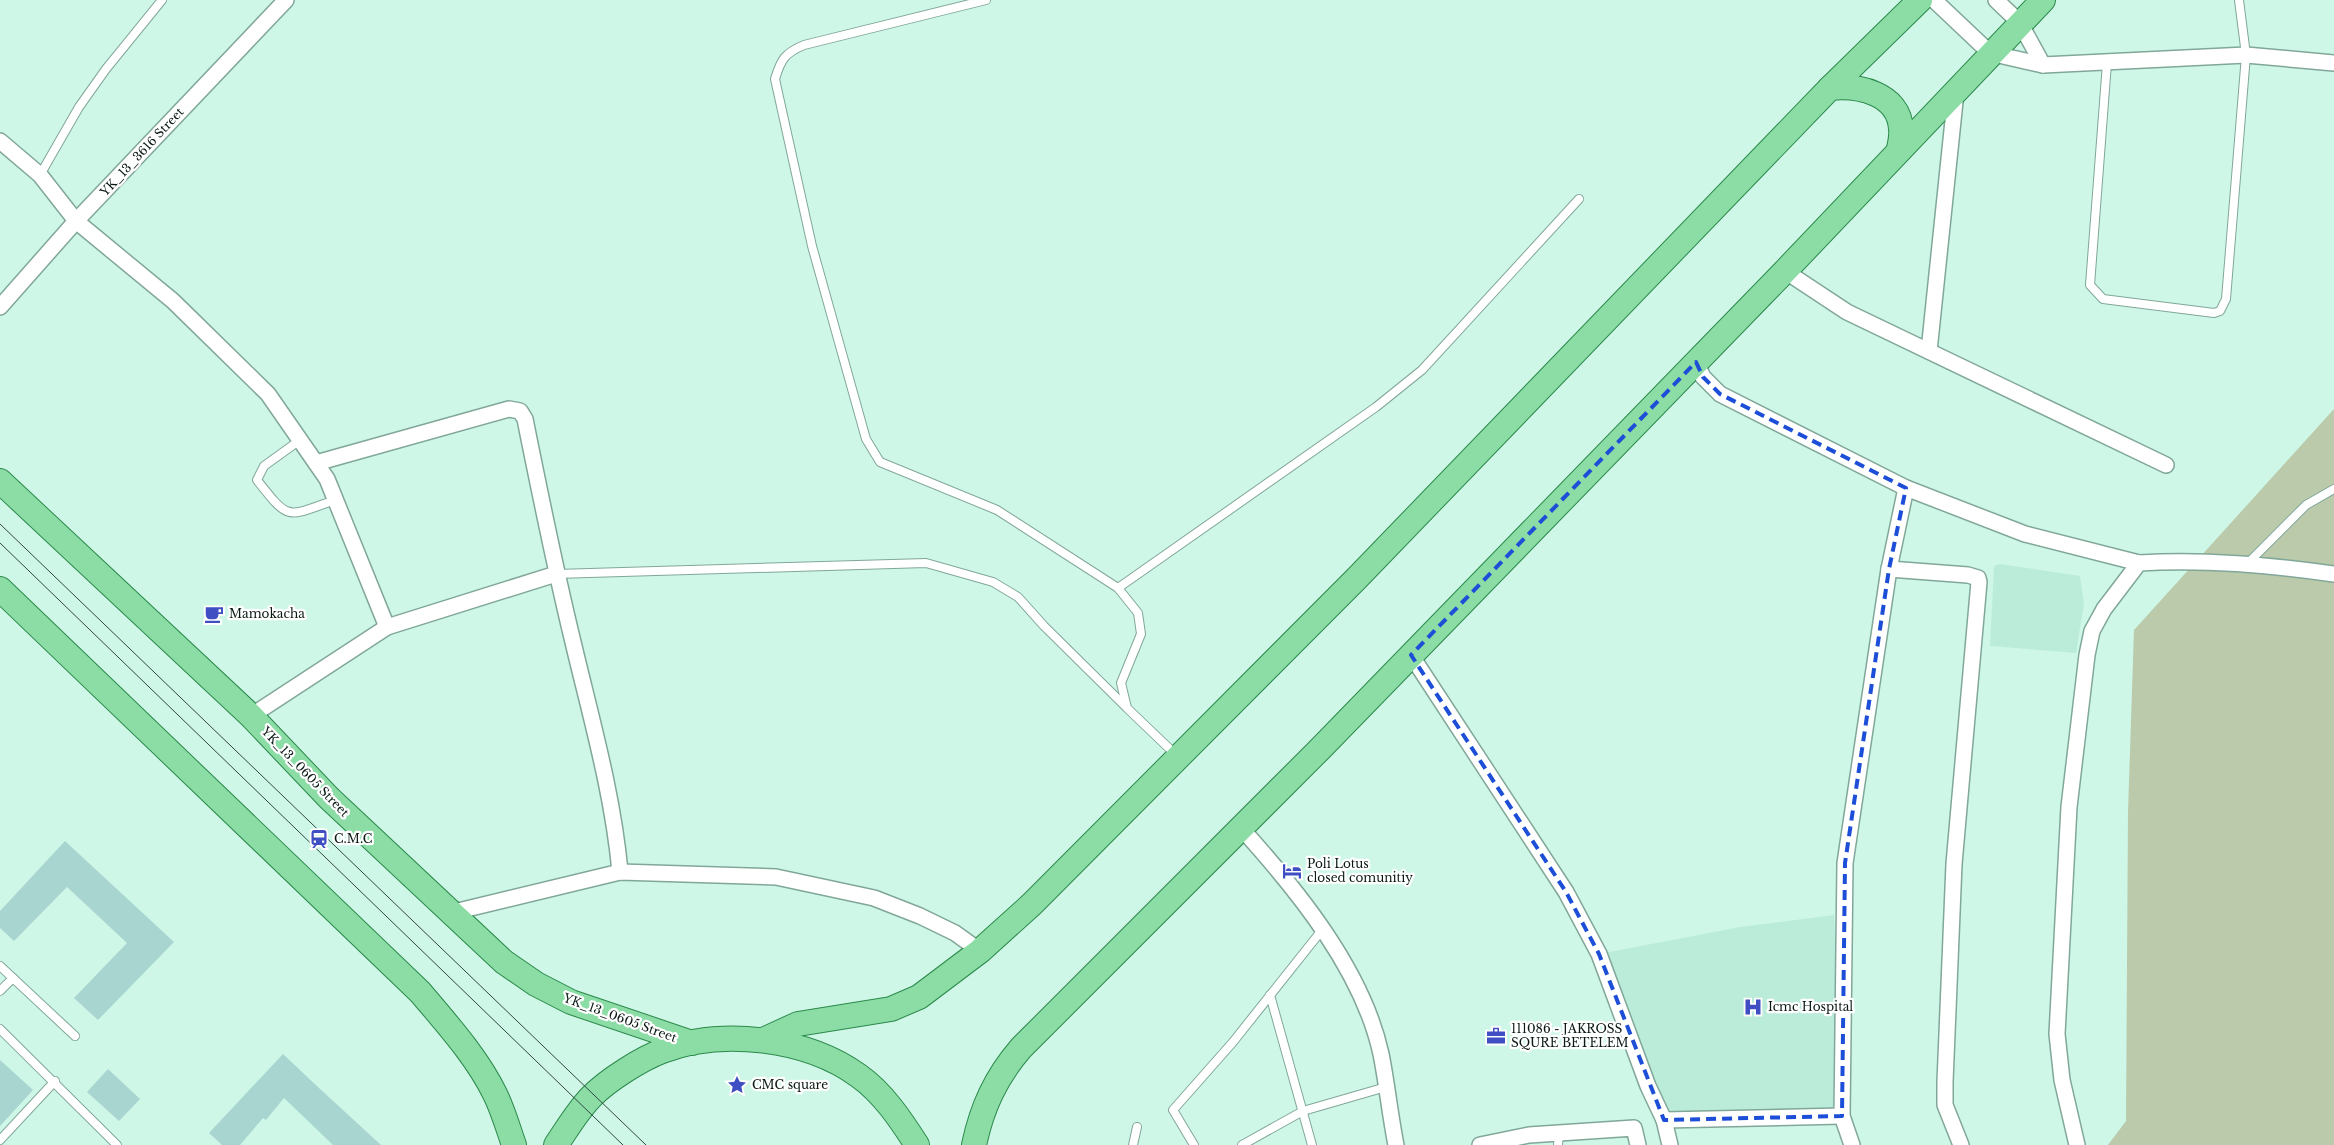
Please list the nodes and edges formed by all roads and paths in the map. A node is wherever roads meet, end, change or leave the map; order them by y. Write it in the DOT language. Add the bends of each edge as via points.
graph roads {
  1 [pos="162,0"];
  2 [pos="286,0"];
  3 [pos="986,0"];
  4 [pos="1920,0"];
  5 [pos="1934,0"];
  6 [pos="1996,0"];
  7 [pos="2043,0"];
  8 [pos="2239,0"];
  9 [pos="2020,23"];
  10 [pos="1990,53"];
  11 [pos="2246,55"];
  12 [pos="2107,62"];
  13 [pos="2334,63"];
  14 [pos="2043,64"];
  15 [pos="1830,88"];
  16 [pos="1956,92"];
  17 [pos="0,141"];
  18 [pos="1899,149"];
  19 [pos="40,176"];
  20 [pos="1580,199"];
  21 [pos="76,221"];
  22 [pos="1784,271"];
  23 [pos="0,307"];
  24 [pos="1929,351"];
  25 [pos="1696,362"];
  26 [pos="300,440"];
  27 [pos="316,463"];
  28 [pos="2166,465"];
  29 [pos="0,481"];
  30 [pos="1906,488"];
  31 [pos="2334,489"];
  32 [pos="335,500"];
  33 [pos="2139,563"];
  34 [pos="2247,564"];
  35 [pos="1889,569"];
  36 [pos="556,574"];
  37 [pos="2334,574"];
  38 [pos="1118,588"];
  39 [pos="0,589"];
  40 [pos="387,628"];
  41 [pos="1411,655"];
  42 [pos="1127,708"];
  43 [pos="251,716"];
  44 [pos="1178,756"];
  45 [pos="1242,829"];
  46 [pos="620,872"];
  47 [pos="450,913"];
  48 [pos="1322,930"];
  49 [pos="980,950"];
  50 [pos="0,966"];
  51 [pos="13,978"];
  52 [pos="0,991"];
  53 [pos="1270,996"];
  54 [pos="0,1029"];
  55 [pos="75,1036"];
  56 [pos="763,1040"];
  57 [pos="692,1043"];
  58 [pos="55,1081"];
  59 [pos="1386,1087"];
  60 [pos="1302,1111"];
  61 [pos="1842,1116"];
  62 [pos="1664,1120"];
  63 [pos="1138,1127"];
  64 [pos="1558,1139"];
  65 [pos="0,1140"];
  66 [pos="117,1145"];
  67 [pos="514,1145"];
  68 [pos="556,1145"];
  69 [pos="917,1145"];
  70 [pos="974,1145"];
  71 [pos="1133,1145"];
  72 [pos="1194,1145"];
  73 [pos="1242,1145"];
  74 [pos="1312,1145"];
  75 [pos="1396,1145"];
  76 [pos="1480,1145"];
  77 [pos="1638,1145"];
  78 [pos="1670,1145"];
  79 [pos="1852,1145"];
  80 [pos="1961,1145"];
  81 [pos="2077,1145"];
  1 -- 19 [label="lane" via="79,107"];
  2 -- 21 [label="street, YK_13_3616 Street"];
  3 -- 38 [label="lane" via="789,51 780,64 776,79 787,138 839,347 866,439 880,462 997,510"];
  4 -- 15 [label="main road"];
  5 -- 10 [label="street"];
  6 -- 9 [label="street"];
  7 -- 9 [label="main road"];
  8 -- 11 [label="lane"];
  9 -- 10 [label="main road"];
  9 -- 14 [label="street"];
  10 -- 14 [label="street"];
  10 -- 16 [label="main road"];
  11 -- 12 [label="street"];
  11 -- 12 [label="lane" via="2226,299 2220,311 2214,313 2103,299 2090,285"];
  11 -- 13 [label="street"];
  12 -- 14 [label="street"];
  15 -- 18 [label="main road" via="1854,86 1881,96 1899,117"];
  15 -- 44 [label="main road" via="1364,571"];
  16 -- 18 [label="main road"];
  16 -- 24 [label="street"];
  17 -- 19 [label="street"];
  18 -- 22 [label="main road"];
  19 -- 21 [label="street"];
  20 -- 38 [label="lane" via="1422,370 1376,408"];
  21 -- 23 [label="street, YK_13_3616 Street"];
  21 -- 26 [label="street" via="173,301 268,394"];
  22 -- 24 [label="street" via="1847,312"];
  22 -- 25 [label="main road"];
  24 -- 28 [label="street"];
  25 -- 30 [label="street" via="1703,377 1720,394"];
  25 -- 41 [label="main road"];
  26 -- 27 [label="street"];
  26 -- 32 [label="lane" via="264,466 257,480 280,509 294,514"];
  27 -- 32 [label="street"];
  27 -- 36 [label="street" via="509,409 520,411 525,419"];
  29 -- 43 [label="main road, YK_13_0605 Street"];
  30 -- 33 [label="street" via="2025,534"];
  30 -- 35 [label="street"];
  31 -- 34 [label="lane" via="2306,505"];
  32 -- 40 [label="street"];
  33 -- 34 [label="street" via="2186,560"];
  33 -- 81 [label="street" via="2092,631 2069,807 2057,1034 2062,1080"];
  34 -- 37 [label="street"];
  35 -- 61 [label="street" via="1845,863"];
  35 -- 80 [label="street" via="1968,575 1978,578 1979,582 1954,864 1945,1082 1945,1105"];
  36 -- 40 [label="street"];
  36 -- 42 [label="lane" via="926,563 993,582 1018,597"];
  36 -- 46 [label="street" via="608,790"];
  38 -- 42 [label="lane" via="1138,613 1141,634 1121,683"];
  39 -- 67 [label="main road" via="420,992 456,1034 496,1095"];
  40 -- 43 [label="street"];
  41 -- 45 [label="main road"];
  41 -- 62 [label="street" via="1566,892 1599,954 1648,1086"];
  42 -- 44 [label="lane"];
  43 -- 47 [label="main road, YK_13_0605 Street" via="329,798"];
  44 -- 49 [label="main road" via="1032,904"];
  45 -- 48 [label="street" via="1283,875"];
  45 -- 70 [label="main road" via="1021,1048 991,1090"];
  46 -- 47 [label="street"];
  46 -- 49 [label="street" via="776,877 874,898 938,925"];
  47 -- 57 [label="main road, YK_13_0605 Street" via="504,962 536,984 571,1002"];
  48 -- 53 [label="lane"];
  48 -- 59 [label="street" via="1349,972 1364,1004 1381,1053"];
  49 -- 56 [label="main road" via="919,997 891,1009 798,1024"];
  50 -- 51 [label="lane"];
  51 -- 52 [label="lane"];
  51 -- 55 [label="lane"];
  53 -- 60 [label="lane"];
  53 -- 72 [label="lane" via="1173,1110"];
  54 -- 58 [label="lane"];
  56 -- 57 [label="main road"];
  56 -- 69 [label="main road" via="814,1051 859,1076 896,1112"];
  57 -- 68 [label="main road" via="637,1064 594,1095"];
  58 -- 65 [label="lane"];
  58 -- 66 [label="lane"];
  59 -- 60 [label="lane"];
  59 -- 75 [label="street"];
  60 -- 73 [label="lane"];
  60 -- 74 [label="lane"];
  61 -- 62 [label="street"];
  61 -- 79 [label="street"];
  62 -- 78 [label="street"];
  63 -- 71 [label="lane"];
  64 -- 76 [label="street" via="1529,1135"];
  64 -- 77 [label="street" via="1634,1128"];
}
